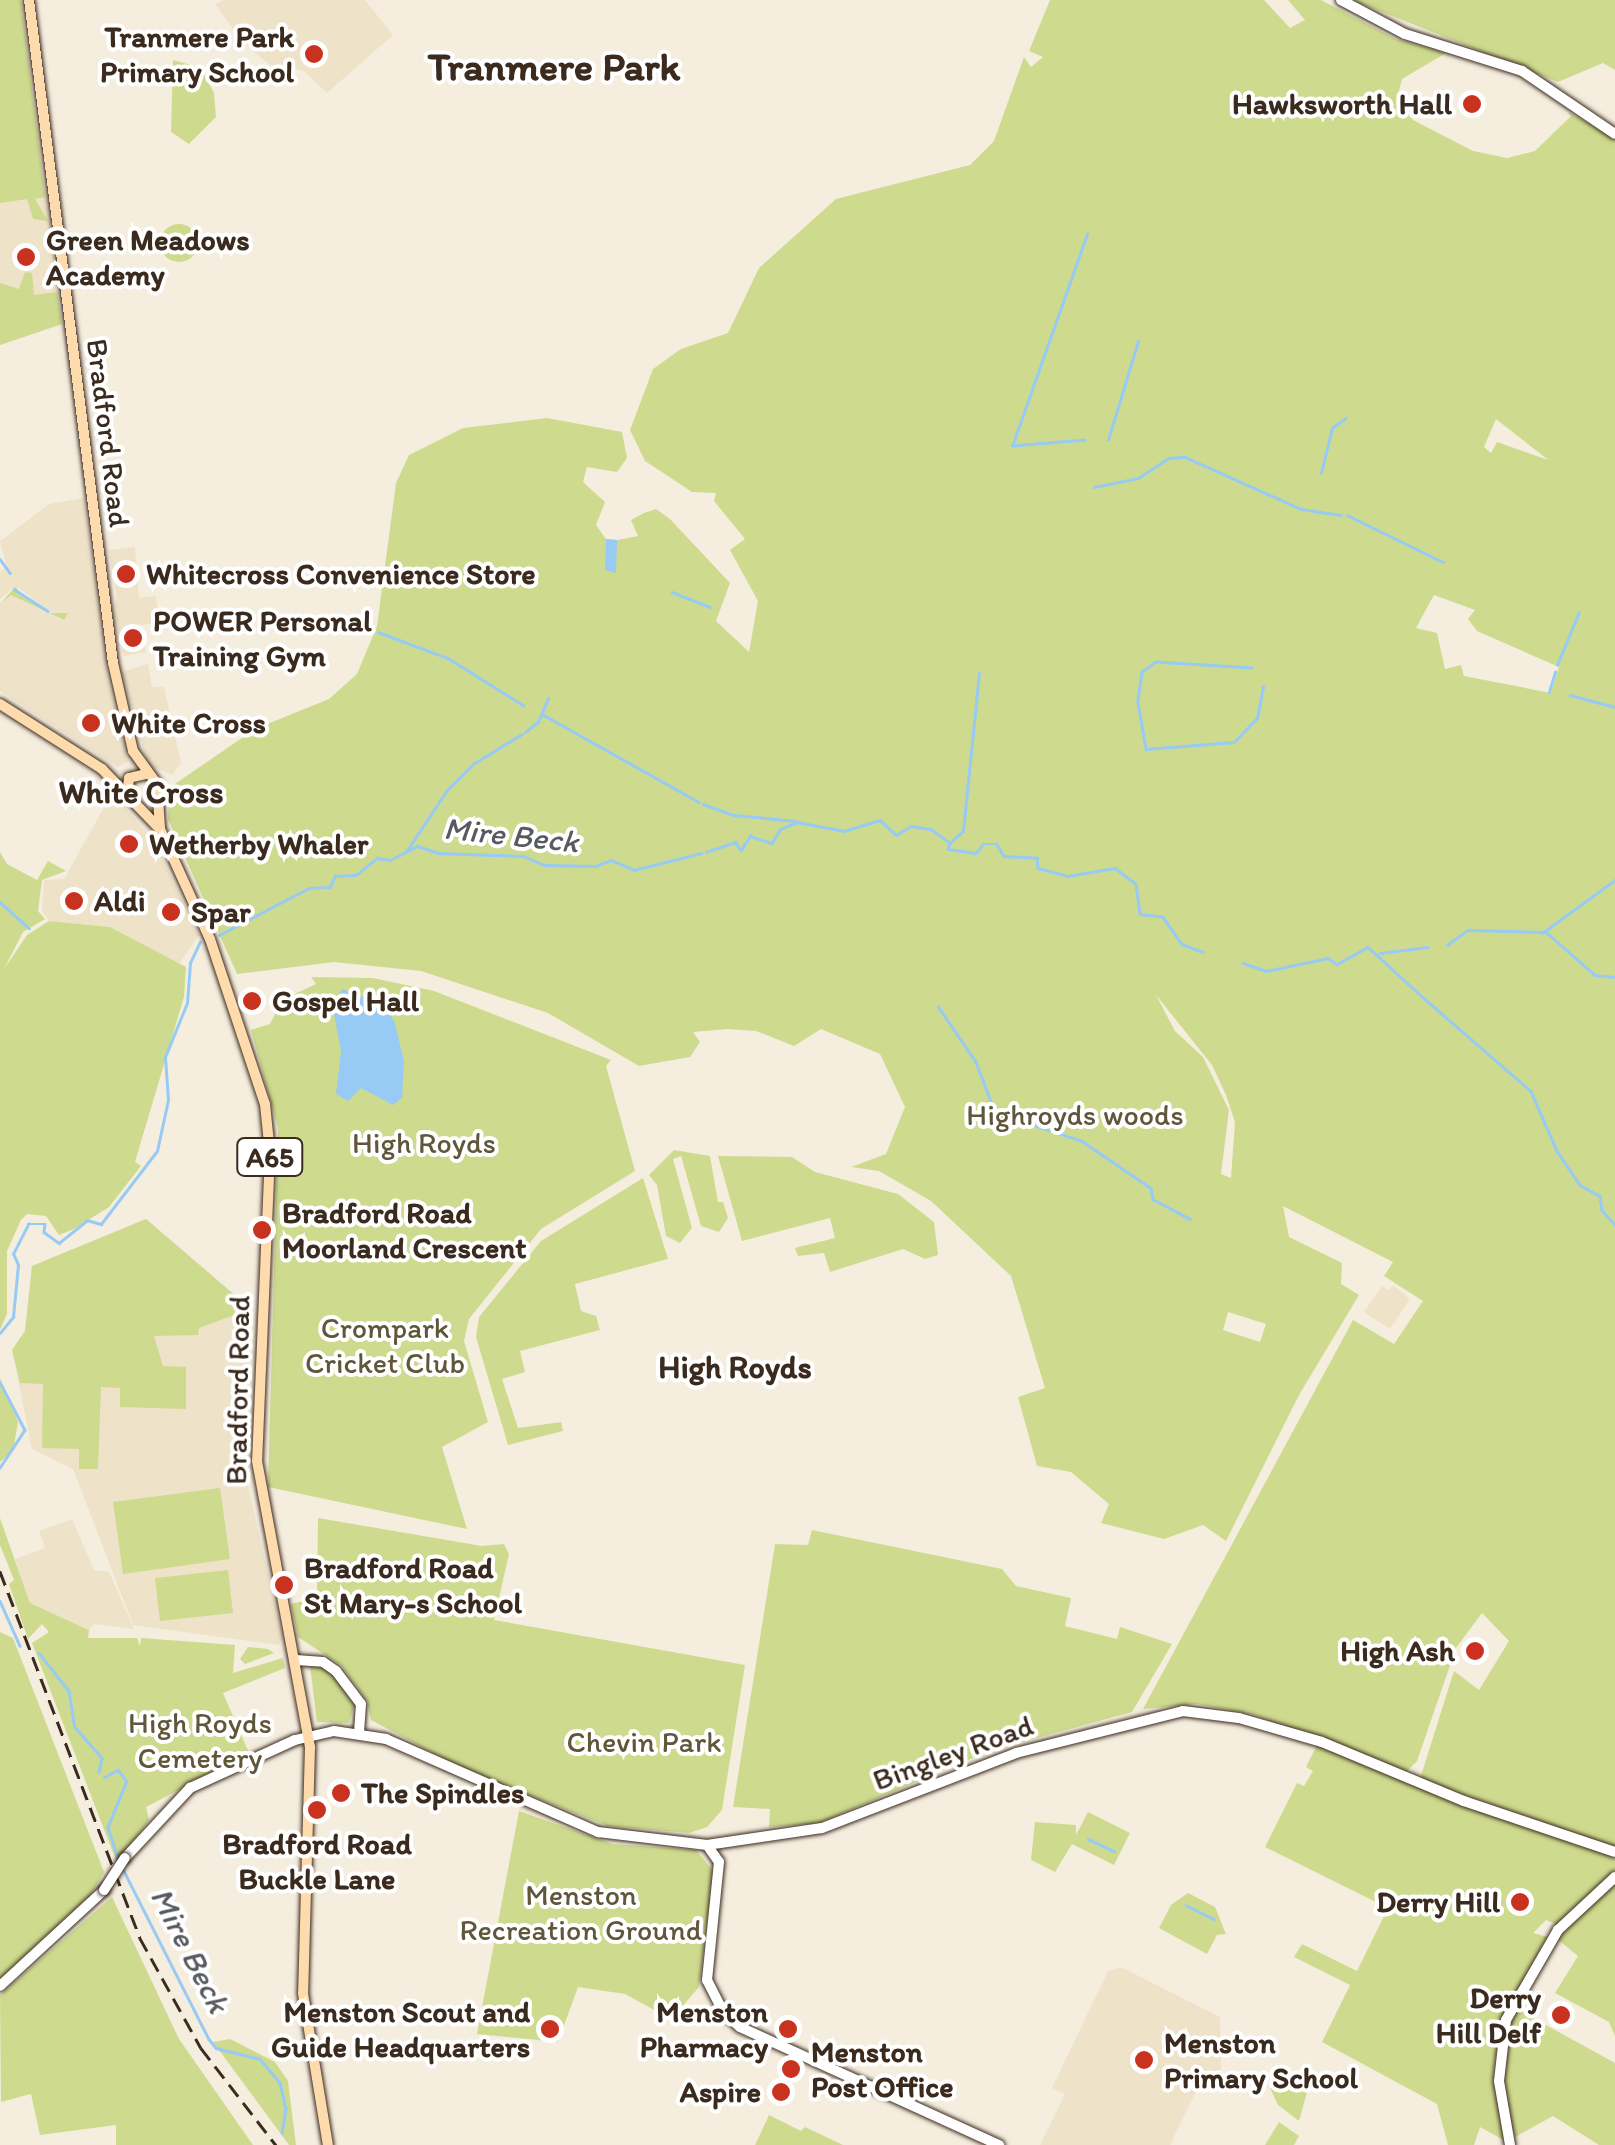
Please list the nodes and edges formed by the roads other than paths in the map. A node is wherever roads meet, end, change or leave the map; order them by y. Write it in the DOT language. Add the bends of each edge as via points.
graph roads {
  1 [pos="29,0"];
  2 [pos="1341,0"];
  3 [pos="1615,134"];
  4 [pos="0,704"];
  5 [pos="133,751"];
  6 [pos="102,769"];
  7 [pos="147,774"];
  8 [pos="131,776"];
  9 [pos="128,797"];
  10 [pos="154,797"];
  11 [pos="139,804"];
  12 [pos="160,829"];
  13 [pos="296,1660"];
  14 [pos="359,1733"];
  15 [pos="308,1736"];
  16 [pos="707,1845"];
  17 [pos="1615,1852"];
  18 [pos="1615,1876"];
  19 [pos="0,1986"];
  20 [pos="328,2145"];
  21 [pos="999,2145"];
  22 [pos="1510,2145"];
  1 -- 5 [label="main road, Bradford Road" via="113,663"];
  2 -- 3 [label="street" via="1405,34 1534,76"];
  4 -- 6 [label="main road, A65"];
  5 -- 7 [label="main road, Bradford Road"];
  5 -- 8 [label="main road, Bradford Road"];
  6 -- 8 [label="main road, A65"];
  6 -- 9 [label="main road, A65"];
  7 -- 8 [label="main road, A65"];
  7 -- 10 [label="main road, A65" via="156,784"];
  8 -- 9 [label="main road"];
  9 -- 11 [label="main road, A65"];
  10 -- 11 [label="main road"];
  10 -- 12 [label="main road, Bradford Road / A65"];
  11 -- 12 [label="main road, Bradford Road / A65"];
  12 -- 13 [label="main road, Bradford Road / A65" via="216,954 269,1127 257,1462"];
  13 -- 14 [label="street" via="336,1671 361,1704"];
  13 -- 15 [label="main road, Bradford Road / A65"];
  14 -- 15 [label="street, Bingley Road"];
  14 -- 16 [label="street, Bingley Road" via="598,1832"];
  15 -- 19 [label="street, bridge" via="190,1788 104,1890"];
  15 -- 20 [label="main road, Bradford Road / A65" via="302,1973"];
  16 -- 17 [label="street, Bingley Road" via="822,1828 1016,1753 1183,1711 1239,1718 1322,1742 1464,1801"];
  16 -- 21 [label="street" via="719,1860 709,1994 740,2027"];
  18 -- 22 [label="street" via="1558,1930 1506,2020 1499,2080"];
}
